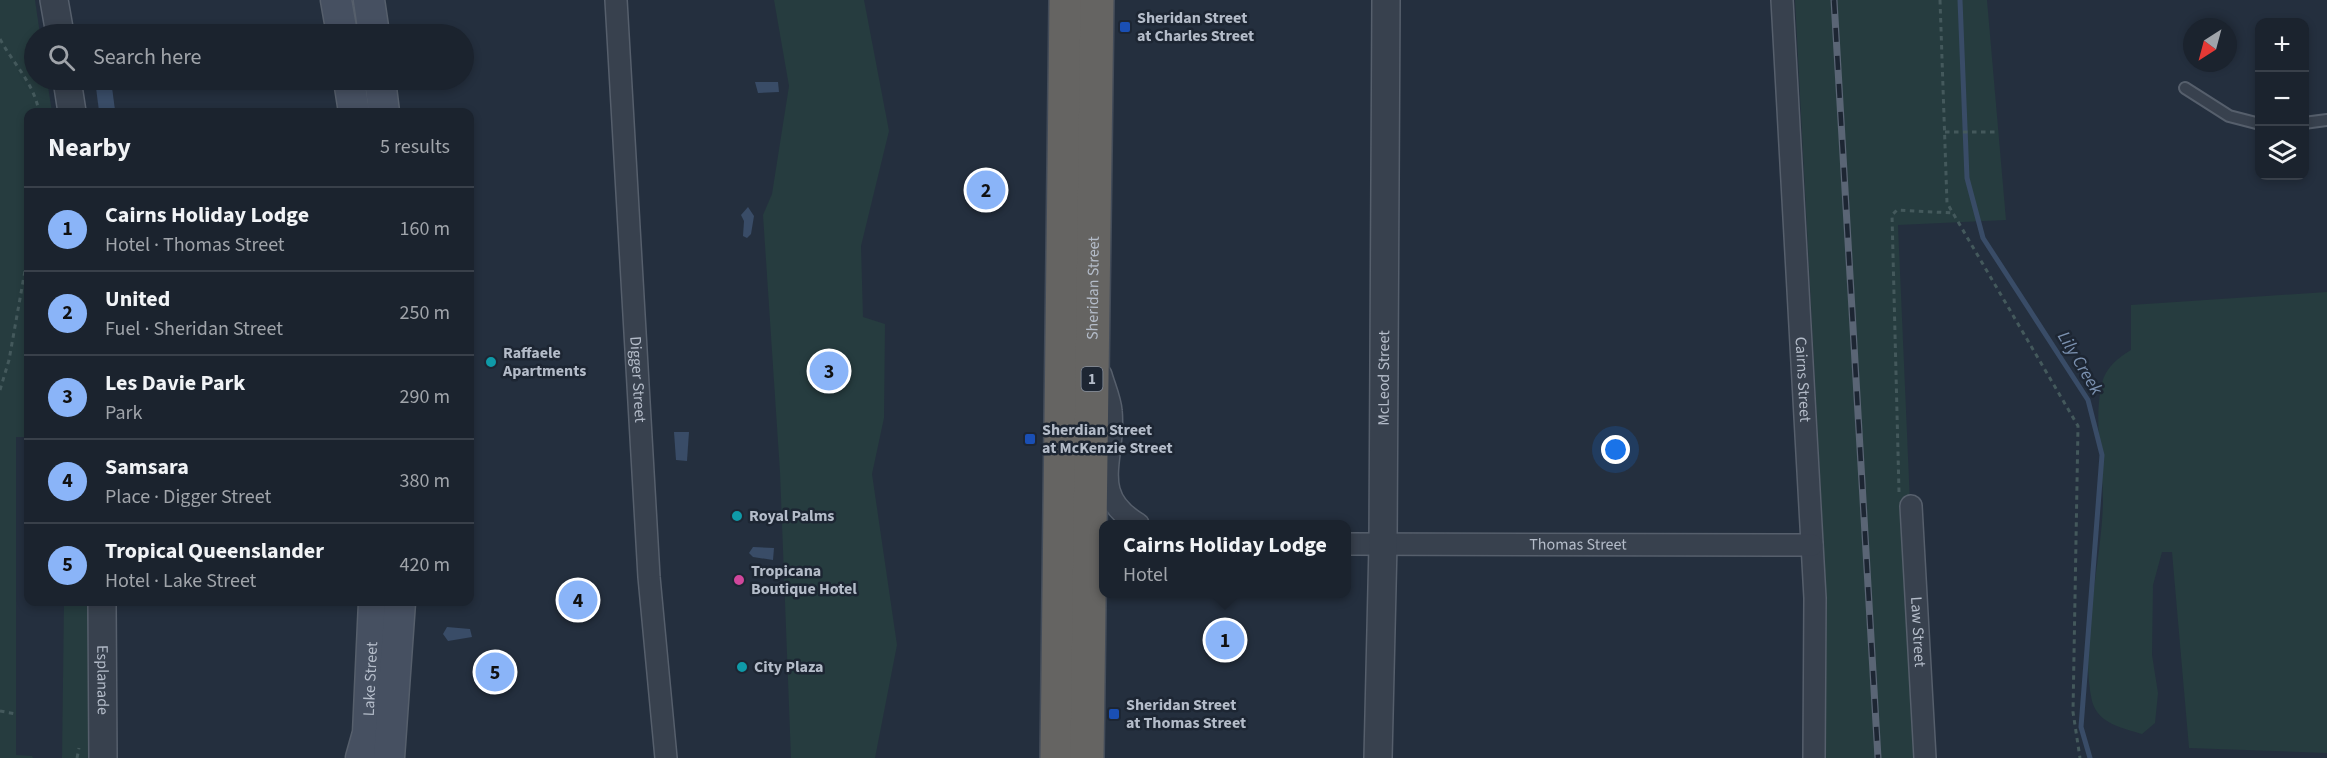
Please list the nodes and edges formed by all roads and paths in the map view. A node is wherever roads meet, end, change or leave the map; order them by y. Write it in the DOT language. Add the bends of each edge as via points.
graph roads {
  1 [pos="54,0"];
  2 [pos="336,0"];
  3 [pos="369,0"];
  4 [pos="616,0"];
  5 [pos="1066,0"];
  6 [pos="1097,0"];
  7 [pos="1386,0"];
  8 [pos="1782,0"];
  9 [pos="1940,0"];
  10 [pos="58,24"];
  11 [pos="340,24"];
  12 [pos="373,24"];
  13 [pos="0,39"];
  14 [pos="24,74"];
  15 [pos="2185,88"];
  16 [pos="33,90"];
  17 [pos="69,90"];
  18 [pos="351,90"];
  19 [pos="381,90"];
  20 [pos="38,108"];
  21 [pos="71,108"];
  22 [pos="353,108"];
  23 [pos="384,108"];
  24 [pos="2327,120"];
  25 [pos="2309,122"];
  26 [pos="2255,123"];
  27 [pos="1945,132"];
  28 [pos="1996,132"];
  29 [pos="1953,213"];
  30 [pos="24,276"];
  31 [pos="1093,348"];
  32 [pos="0,390"];
  33 [pos="1911,506"];
  34 [pos="1131,520"];
  35 [pos="1351,544"];
  36 [pos="1383,544"];
  37 [pos="1812,545"];
  38 [pos="1096,576"];
  39 [pos="102,606"];
  40 [pos="374,606"];
  41 [pos="400,606"];
  42 [pos="0,711"];
  43 [pos="16,714"];
  44 [pos="103,758"];
  45 [pos="361,758"];
  46 [pos="389,758"];
  47 [pos="666,758"];
  48 [pos="1057,758"];
  49 [pos="1087,758"];
  50 [pos="1378,758"];
  51 [pos="1814,758"];
  52 [pos="1925,758"];
  53 [pos="2080,758"];
  1 -- 10 [label="street"];
  2 -- 11 [label="main road"];
  3 -- 12 [label="main road"];
  4 -- 47 [label="street, Digger Street" via="649,577"];
  5 -- 48 [label="highway, Sheridan Street / 1"];
  6 -- 31 [label="highway, Sheridan Street / 1"];
  7 -- 36 [label="street, McLeod Street"];
  8 -- 37 [label="street, Cairns Street"];
  9 -- 27 [label="path"];
  13 -- 14 [label="path"];
  15 -- 26 [label="lane" via="2229,116"];
  16 -- 20 [label="path"];
  17 -- 21 [label="street"];
  18 -- 22 [label="main road"];
  19 -- 23 [label="main road"];
  24 -- 25 [label="lane"];
  27 -- 28 [label="path"];
  27 -- 29 [label="path" via="1947,203"];
  29 -- 33 [label="path" via="1897,210 1892,215 1899,492"];
  29 -- 53 [label="path" via="2078,426 2073,712"];
  30 -- 32 [label="path"];
  31 -- 34 [label="street" via="1111,410 1108,493 1117,510"];
  31 -- 38 [label="highway, Sheridan Street / 1"];
  33 -- 52 [label="street, Law Street"];
  35 -- 36 [label="street, Thomas Street"];
  36 -- 37 [label="street, Thomas Street"];
  36 -- 50 [label="street, McLeod Street"];
  37 -- 51 [label="street, Cairns Street"];
  38 -- 49 [label="highway, Sheridan Street / 1"];
  39 -- 44 [label="street, Esplanade"];
  40 -- 45 [label="main road, Lake Street" via="368,733"];
  41 -- 46 [label="main road, Lake Street"];
  42 -- 43 [label="path"];
}
